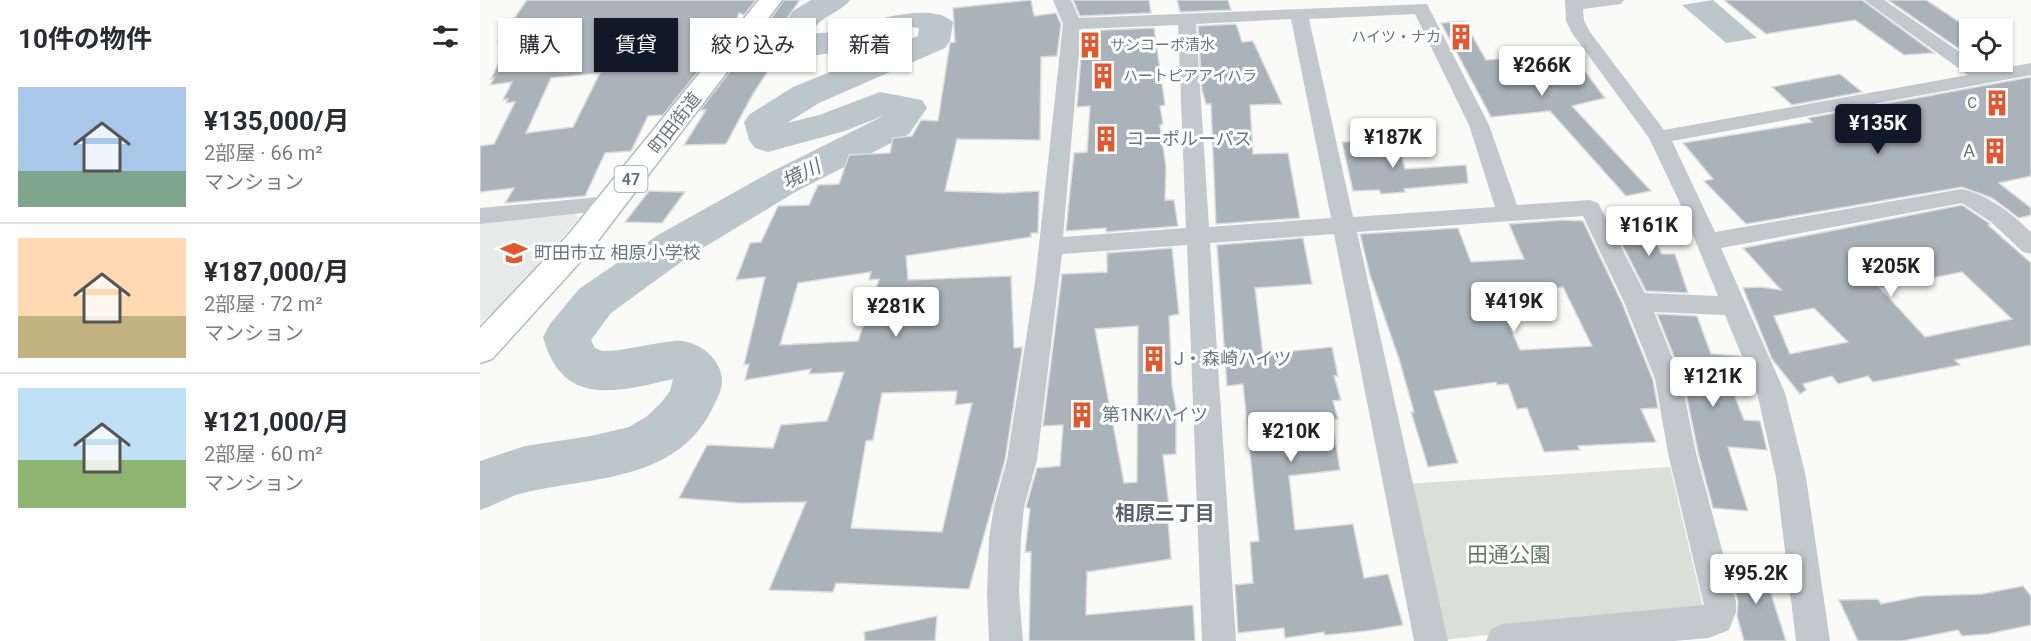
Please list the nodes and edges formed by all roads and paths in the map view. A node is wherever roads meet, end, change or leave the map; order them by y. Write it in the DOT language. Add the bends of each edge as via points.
graph roads {
  1 [pos="771,0"];
  2 [pos="1062,0"];
  3 [pos="1615,0"];
  4 [pos="1873,0"];
  5 [pos="1574,2"];
  6 [pos="1287,9"];
  7 [pos="1187,19"];
  8 [pos="1072,24"];
  9 [pos="2031,69"];
  10 [pos="1985,78"];
  11 [pos="1659,137"];
  12 [pos="611,204"];
  13 [pos="1508,212"];
  14 [pos="480,216"];
  15 [pos="1344,224"];
  16 [pos="1199,235"];
  17 [pos="1707,242"];
  18 [pos="1051,246"];
  19 [pos="2031,246"];
  20 [pos="1637,302"];
  21 [pos="1734,306"];
  22 [pos="480,350"];
  23 [pos="1006,641"];
  24 [pos="1219,641"];
  25 [pos="1431,641"];
  26 [pos="1503,641"];
  27 [pos="1814,641"];
  1 -- 12 [label="main road, 町田街道 / 47"];
  2 -- 8 [label="street"];
  3 -- 5 [label="street"];
  4 -- 10 [label="street"];
  5 -- 11 [label="street" via="1575,21 1581,33"];
  6 -- 7 [label="street"];
  6 -- 13 [label="street" via="1421,8 1479,125"];
  6 -- 15 [label="street"];
  7 -- 8 [label="street"];
  7 -- 16 [label="street"];
  8 -- 18 [label="street"];
  9 -- 10 [label="street"];
  10 -- 11 [label="street"];
  11 -- 17 [label="street"];
  12 -- 14 [label="street"];
  12 -- 22 [label="main road, 町田街道 / 47"];
  13 -- 15 [label="street"];
  13 -- 20 [label="street" via="1590,208"];
  15 -- 16 [label="street"];
  15 -- 25 [label="street"];
  16 -- 18 [label="street"];
  16 -- 24 [label="street"];
  17 -- 19 [label="street" via="1962,196 1977,201"];
  17 -- 21 [label="street"];
  18 -- 23 [label="street" via="1029,417 1005,538"];
  20 -- 21 [label="street"];
  20 -- 26 [label="street" via="1668,379 1720,612 1709,621"];
  21 -- 27 [label="street" via="1771,393 1781,429"];
}
